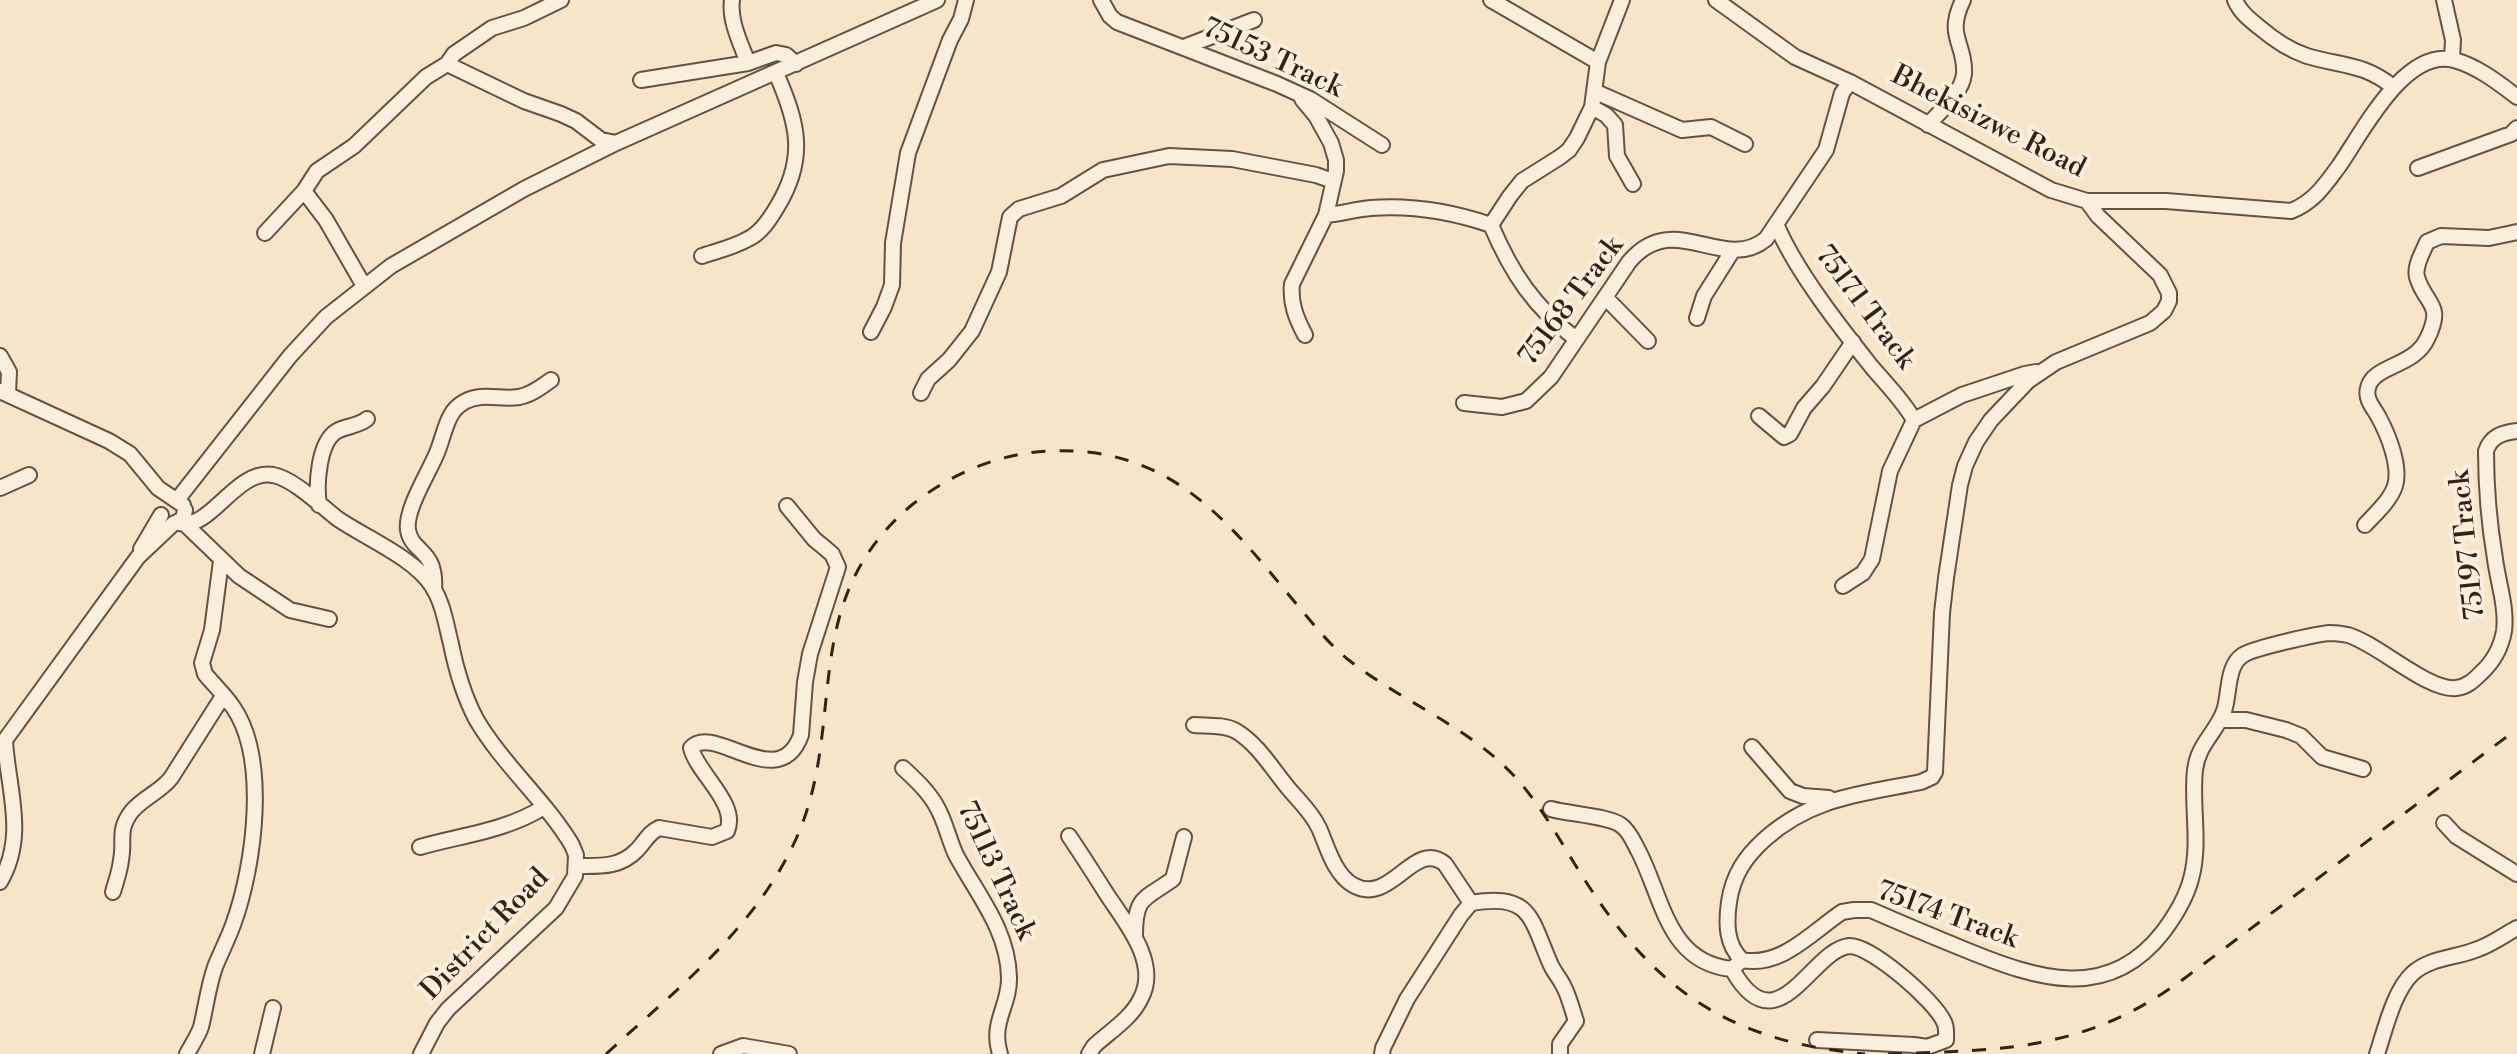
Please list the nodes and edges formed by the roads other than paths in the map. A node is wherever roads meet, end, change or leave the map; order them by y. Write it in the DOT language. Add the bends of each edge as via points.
graph roads {
  1 [pos="561,0"];
  2 [pos="732,0"];
  3 [pos="937,0"];
  4 [pos="966,0"];
  5 [pos="1101,0"];
  6 [pos="1491,0"];
  7 [pos="1622,0"];
  8 [pos="1716,0"];
  9 [pos="1963,0"];
  10 [pos="2444,0"];
  11 [pos="2237,4"];
  12 [pos="1254,20"];
  13 [pos="1184,47"];
  14 [pos="2452,59"];
  15 [pos="1598,62"];
  16 [pos="748,63"];
  17 [pos="447,64"];
  18 [pos="796,64"];
  19 [pos="776,73"];
  20 [pos="641,80"];
  21 [pos="1850,82"];
  22 [pos="2393,87"];
  23 [pos="1296,93"];
  24 [pos="2517,97"];
  25 [pos="1594,100"];
  26 [pos="1928,125"];
  27 [pos="2517,128"];
  28 [pos="616,143"];
  29 [pos="1745,144"];
  30 [pos="1382,145"];
  31 [pos="2418,168"];
  32 [pos="1333,181"];
  33 [pos="1633,184"];
  34 [pos="304,191"];
  35 [pos="2087,201"];
  36 [pos="1326,215"];
  37 [pos="1491,225"];
  38 [pos="1777,226"];
  39 [pos="2517,232"];
  40 [pos="265,233"];
  41 [pos="1733,250"];
  42 [pos="702,256"];
  43 [pos="364,286"];
  44 [pos="1605,297"];
  45 [pos="1697,318"];
  46 [pos="871,332"];
  47 [pos="1305,335"];
  48 [pos="1576,339"];
  49 [pos="1648,341"];
  50 [pos="1853,342"];
  51 [pos="0,356"];
  52 [pos="2040,372"];
  53 [pos="551,380"];
  54 [pos="4,392"];
  55 [pos="921,393"];
  56 [pos="1464,403"];
  57 [pos="1759,416"];
  58 [pos="367,419"];
  59 [pos="1914,420"];
  60 [pos="2517,431"];
  61 [pos="29,475"];
  62 [pos="0,488"];
  63 [pos="319,505"];
  64 [pos="787,506"];
  65 [pos="175,513"];
  66 [pos="2365,525"];
  67 [pos="221,561"];
  68 [pos="1843,586"];
  69 [pos="434,590"];
  70 [pos="329,619"];
  71 [pos="223,696"];
  72 [pos="2221,720"];
  73 [pos="1194,725"];
  74 [pos="2,744"];
  75 [pos="1752,747"];
  76 [pos="903,768"];
  77 [pos="2363,769"];
  78 [pos="1838,798"];
  79 [pos="544,807"];
  80 [pos="1551,809"];
  81 [pos="2444,823"];
  82 [pos="1069,836"];
  83 [pos="1184,837"];
  84 [pos="420,847"];
  85 [pos="577,866"];
  86 [pos="2517,874"];
  87 [pos="0,882"];
  88 [pos="113,892"];
  89 [pos="1471,903"];
  90 [pos="2517,928"];
  91 [pos="1135,936"];
  92 [pos="1737,965"];
  93 [pos="273,1008"];
  94 [pos="1817,1040"];
  95 [pos="187,1054"];
  96 [pos="262,1054"];
  97 [pos="421,1054"];
  98 [pos="721,1054"];
  99 [pos="789,1054"];
  100 [pos="1000,1054"];
  101 [pos="1089,1054"];
  102 [pos="1382,1054"];
  103 [pos="1560,1054"];
  104 [pos="2377,1054"];
  1 -- 17 [label="street" via="492,28"];
  2 -- 16 [label="street"];
  3 -- 18 [label="street"];
  4 -- 46 [label="street" via="908,153 893,243 892,285"];
  5 -- 13 [label="street, 75153 Track" via="1117,22"];
  6 -- 15 [label="street"];
  7 -- 15 [label="street"];
  8 -- 21 [label="street, Bhekisizwe Road" via="1795,57"];
  9 -- 26 [label="street" via="1955,29 1962,80"];
  10 -- 14 [label="street"];
  11 -- 22 [label="street" via="2288,47 2370,71"];
  12 -- 13 [label="street"];
  13 -- 23 [label="street, 75153 Track"];
  14 -- 22 [label="street, Bhekisizwe Road" via="2422,64"];
  14 -- 24 [label="street"];
  15 -- 25 [label="street"];
  16 -- 18 [label="street" via="776,53"];
  16 -- 20 [label="street"];
  17 -- 28 [label="street"];
  17 -- 34 [label="street" via="426,77 354,146 317,171"];
  18 -- 19 [label="street"];
  19 -- 28 [label="street"];
  19 -- 42 [label="street" via="797,144 791,179 780,203 750,239"];
  21 -- 26 [label="street, Bhekisizwe Road"];
  21 -- 38 [label="street" via="1826,150"];
  22 -- 35 [label="street, Bhekisizwe Road" via="2322,190 2291,211"];
  23 -- 30 [label="street, 75153 Track"];
  23 -- 32 [label="street" via="1331,143 1336,160"];
  25 -- 29 [label="street" via="1682,130 1711,127"];
  25 -- 33 [label="street" via="1615,125 1617,156"];
  25 -- 37 [label="street" via="1565,153 1517,186"];
  26 -- 35 [label="street, Bhekisizwe Road" via="2051,190"];
  27 -- 31 [label="street"];
  28 -- 43 [label="street" via="452,229"];
  32 -- 36 [label="street"];
  32 -- 55 [label="street" via="1253,162 1169,156 1095,173 1061,196 1019,209 1010,217 999,272 972,331"];
  34 -- 40 [label="street"];
  34 -- 43 [label="street"];
  35 -- 52 [label="street" via="2160,275 2169,301 2150,323"];
  36 -- 37 [label="street" via="1367,208 1416,209"];
  36 -- 47 [label="street" via="1298,268 1291,296"];
  37 -- 48 [label="street" via="1517,278"];
  38 -- 41 [label="street" via="1758,246"];
  38 -- 50 [label="street, 75171 Track"];
  39 -- 66 [label="street" via="2489,238 2434,237 2427,242 2417,277 2432,303 2434,325 2418,354 2380,372 2368,386 2367,397 2388,439 2396,476 2394,490"];
  41 -- 44 [label="street, 75168 Track" via="1657,241 1635,255"];
  41 -- 45 [label="street" via="1704,296"];
  43 -- 65 [label="street" via="290,356 207,462"];
  44 -- 48 [label="street, 75168 Track"];
  44 -- 49 [label="street"];
  48 -- 56 [label="street, 75168 Track" via="1551,377 1526,401 1502,407"];
  50 -- 57 [label="street" via="1790,434 1778,434"];
  50 -- 59 [label="street, 75171 Track"];
  51 -- 54 [label="street" via="9,372"];
  52 -- 59 [label="street" via="1979,388"];
  52 -- 78 [label="street" via="1991,420 1965,466 1942,613 1935,772 1921,782"];
  53 -- 69 [label="street" via="519,397 474,398 453,412 407,528 430,559"];
  54 -- 65 [label="street" via="135,458"];
  58 -- 63 [label="street" via="330,437 317,477"];
  59 -- 68 [label="street" via="1890,471 1872,559 1863,573"];
  60 -- 72 [label="street, 75197 Track" via="2494,437 2486,451 2488,512 2504,629 2491,664 2466,686 2450,688 2364,641 2326,633 2243,655 2233,669"];
  61 -- 62 [label="street"];
  63 -- 65 [label="street, District Road" via="289,482 267,475 248,480 207,513"];
  63 -- 69 [label="street, District Road" via="413,567"];
  64 -- 85 [label="street" via="838,567 810,654 801,735 793,749 772,760 717,745 692,745 695,762 726,806 727,831 712,837 659,828 618,864"];
  65 -- 67 [label="street"];
  65 -- 74 [label="street"];
  67 -- 70 [label="street" via="290,610"];
  67 -- 71 [label="street" via="202,668"];
  69 -- 79 [label="street, District Road" via="476,718"];
  71 -- 88 [label="street" via="171,778 126,821"];
  71 -- 95 [label="street" via="234,708 253,762 251,855 200,1029"];
  72 -- 77 [label="street" via="2286,730 2301,736 2322,757"];
  72 -- 92 [label="street, 75174 Track" via="2201,747 2195,768 2193,868 2183,899 2154,944 2130,963 2086,979 2055,979 1989,960 1863,910 1842,912 1779,956"];
  73 -- 89 [label="street" via="1228,727 1245,737 1314,818 1329,854 1354,886 1375,890 1411,864 1432,858 1445,864"];
  74 -- 87 [label="street" via="16,831"];
  75 -- 78 [label="street" via="1790,791"];
  76 -- 100 [label="street, 75113 Track" via="932,797 1005,947 1010,979 995,1038"];
  78 -- 92 [label="street" via="1792,818 1753,850 1737,873 1727,915"];
  79 -- 84 [label="street" via="499,829"];
  79 -- 85 [label="street, District Road" via="572,845"];
  80 -- 92 [label="street" via="1622,825 1682,946 1718,968"];
  81 -- 86 [label="street"];
  82 -- 91 [label="street"];
  83 -- 91 [label="street" via="1173,879 1135,910"];
  85 -- 97 [label="street, District Road" via="573,883 556,908 448,1009"];
  89 -- 102 [label="street" via="1407,999"];
  89 -- 103 [label="street" via="1514,903 1533,919 1576,1021 1560,1044"];
  90 -- 104 [label="street" via="2493,943 2413,973 2392,1010"];
  91 -- 101 [label="street" via="1144,960 1143,995"];
  92 -- 94 [label="street" via="1746,990 1759,998 1776,998 1841,948 1854,946 1884,962 1945,1023 1946,1040 1927,1047"];
  93 -- 96 [label="street"];
  98 -- 99 [label="street" via="743,1046"];
}
